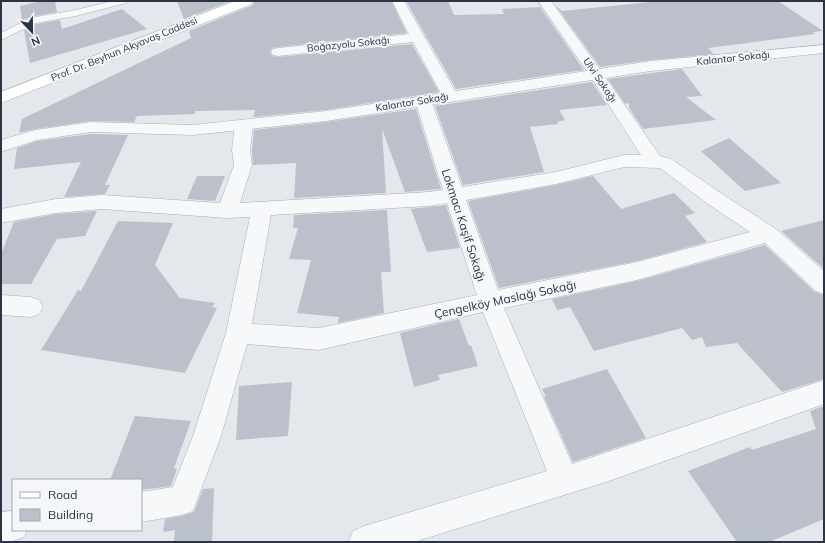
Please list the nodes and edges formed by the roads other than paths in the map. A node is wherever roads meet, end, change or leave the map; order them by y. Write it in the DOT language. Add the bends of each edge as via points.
graph roads {
  1 [pos="123,1"];
  2 [pos="247,1"];
  3 [pos="398,1"];
  4 [pos="544,1"];
  5 [pos="417,36"];
  6 [pos="1,37"];
  7 [pos="824,49"];
  8 [pos="278,52"];
  9 [pos="596,74"];
  10 [pos="450,96"];
  11 [pos="1,98"];
  12 [pos="423,100"];
  13 [pos="244,125"];
  14 [pos="1,146"];
  15 [pos="654,161"];
  16 [pos="454,195"];
  17 [pos="262,209"];
  18 [pos="227,211"];
  19 [pos="1,216"];
  20 [pos="769,234"];
  21 [pos="824,285"];
  22 [pos="490,302"];
  23 [pos="1,305"];
  24 [pos="31,307"];
  25 [pos="238,333"];
  26 [pos="824,392"];
  27 [pos="565,481"];
  28 [pos="142,507"];
  29 [pos="12,526"];
  30 [pos="1,527"];
  31 [pos="364,542"];
  1 -- 6 [label="lane" via="33,20"];
  2 -- 11 [label="main road, Prof. Dr. Beyhun Akyavaş Caddesi"];
  3 -- 5 [label="street"];
  4 -- 9 [label="street, Ulvi Sokağı"];
  5 -- 8 [label="street, Boğazyolu Sokağı"];
  5 -- 10 [label="street"];
  7 -- 9 [label="street, Kalantor Sokağı"];
  9 -- 10 [label="street, Kalantor Sokağı"];
  9 -- 15 [label="street, Ulvi Sokağı"];
  10 -- 12 [label="street, Kalantor Sokağı"];
  12 -- 13 [label="street, Kalantor Sokağı" via="326,116"];
  12 -- 16 [label="street, Lokmacı Kaşif Sokağı"];
  13 -- 14 [label="street, Kalantor Sokağı" via="192,130 91,127 35,135"];
  13 -- 18 [label="street" via="241,150 243,165"];
  15 -- 16 [label="street" via="624,161 556,178"];
  15 -- 20 [label="street" via="665,163"];
  16 -- 17 [label="street" via="429,199"];
  16 -- 22 [label="street, Lokmacı Kaşif Sokağı"];
  17 -- 18 [label="street"];
  17 -- 25 [label="street"];
  18 -- 19 [label="street" via="102,202 56,206"];
  20 -- 21 [label="street"];
  20 -- 22 [label="street, Çengelköy Maslağı Sokağı" via="637,271"];
  22 -- 25 [label="street, Çengelköy Maslağı Sokağı" via="319,339"];
  22 -- 27 [label="street, Lokmacı Kaşif Sokağı"];
  23 -- 24 [label="street"];
  25 -- 28 [label="street" via="207,436 182,500"];
  26 -- 27 [label="street"];
  27 -- 31 [label="street"];
  29 -- 30 [label="street"];
}
